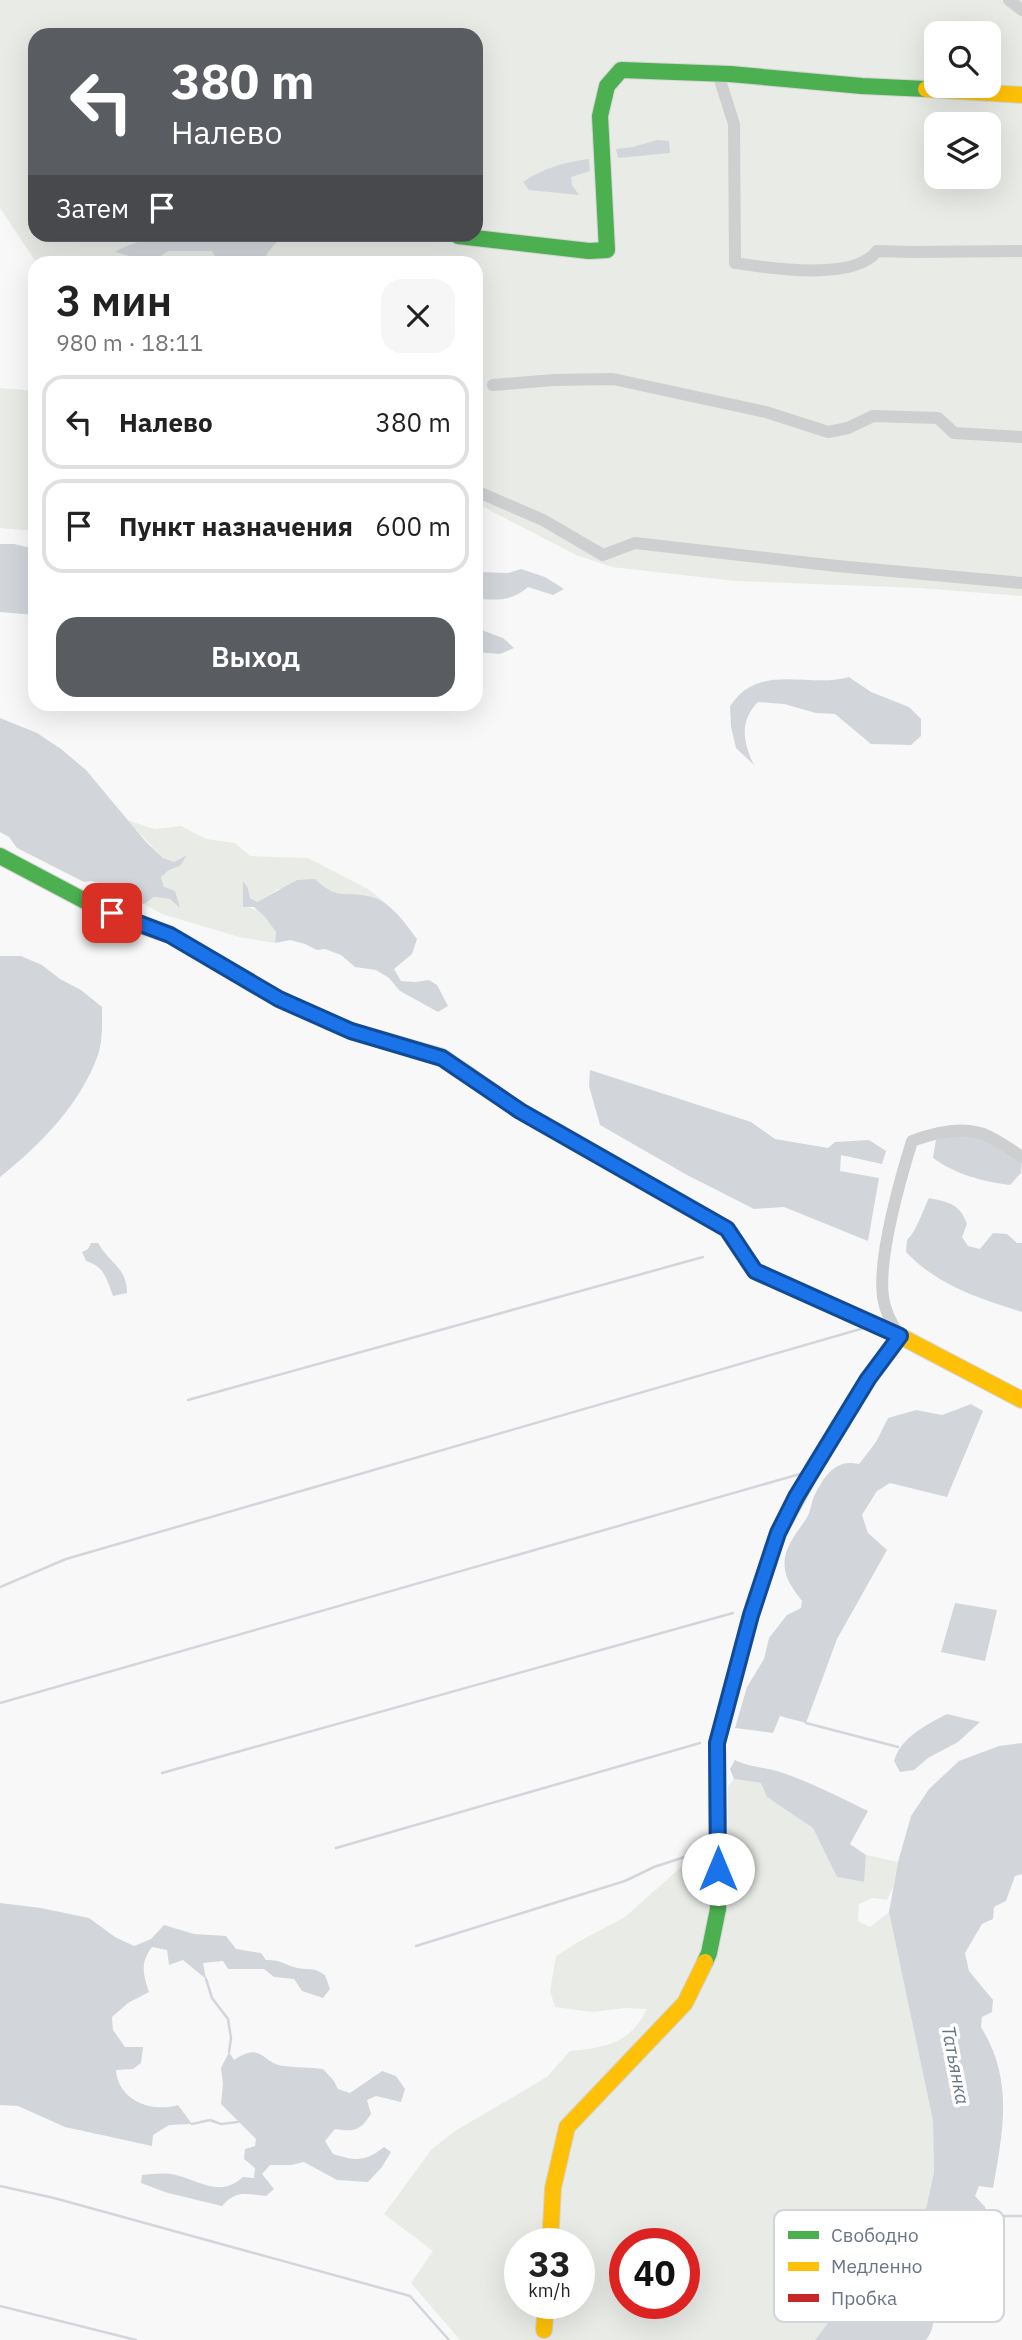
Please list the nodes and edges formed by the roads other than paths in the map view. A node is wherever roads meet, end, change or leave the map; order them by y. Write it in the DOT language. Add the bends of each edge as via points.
graph roads {
  1 [pos="1009,0"];
  2 [pos="1022,10"];
  3 [pos="718,74"];
  4 [pos="1022,95"];
  5 [pos="483,239"];
  6 [pos="1022,251"];
  7 [pos="493,385"];
  8 [pos="1022,437"];
  9 [pos="483,494"];
  10 [pos="1022,583"];
  11 [pos="0,856"];
  12 [pos="1022,1157"];
  13 [pos="900,1336"];
  14 [pos="1022,1400"];
  15 [pos="551,2228"];
  16 [pos="545,2319"];
  17 [pos="544,2330"];
  1 -- 2 [label="street"];
  3 -- 4 [label="street"];
  3 -- 5 [label="street" via="621,70 607,86 600,116 607,250"];
  3 -- 6 [label="street" via="734,124 735,263 785,271 843,268 871,259 877,251"];
  7 -- 8 [label="street" via="613,379 766,412 828,432 873,416 939,418 954,433"];
  9 -- 10 [label="street" via="543,520 603,555 635,543"];
  11 -- 13 [label="street" via="88,902 170,935 279,999 351,1031 442,1058 520,1111 727,1229 755,1271"];
  12 -- 13 [label="street" via="983,1133 963,1130 912,1141 883,1261 883,1297"];
  13 -- 14 [label="street"];
  13 -- 15 [label="street" via="868,1379 796,1497 778,1533 751,1615 717,1743 718,1909 709,1953 685,2003 567,2127"];
  16 -- 17 [label="street"];
}
